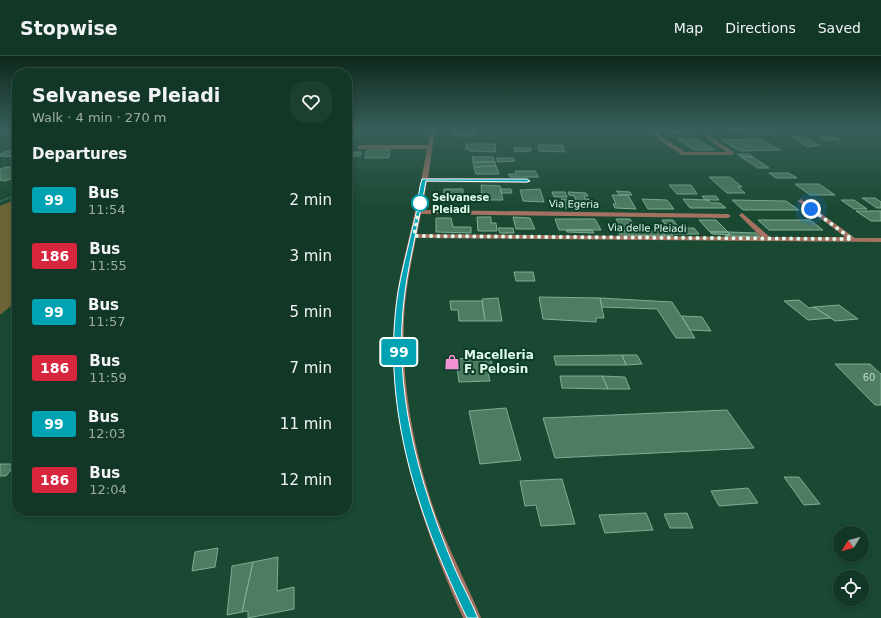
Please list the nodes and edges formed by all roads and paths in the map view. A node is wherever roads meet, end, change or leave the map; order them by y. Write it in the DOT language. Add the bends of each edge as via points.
graph roads {
  1 [pos="428,156"];
  2 [pos="424,180"];
  3 [pos="527,181"];
  4 [pos="12,197"];
  5 [pos="0,201"];
  6 [pos="801,201"];
  7 [pos="419,212"];
  8 [pos="742,215"];
  9 [pos="728,216"];
  10 [pos="414,236"];
  11 [pos="852,239"];
  12 [pos="769,240"];
  13 [pos="881,240"];
  14 [pos="472,618"];
  1 -- 2 [label="street"];
  2 -- 3 [label="street"];
  2 -- 7 [label="street"];
  4 -- 5 [label="path"];
  6 -- 11 [label="street"];
  7 -- 9 [label="street, Via Egeria"];
  7 -- 10 [label="street"];
  8 -- 12 [label="street"];
  10 -- 12 [label="street, Via delle Pleiadi"];
  10 -- 14 [label="street" via="402,292 399,322 398,366 401,407 410,455 425,505 450,572"];
  11 -- 12 [label="street, Via delle Pleiadi"];
  11 -- 13 [label="street, Via delle Pleiadi"];
}
